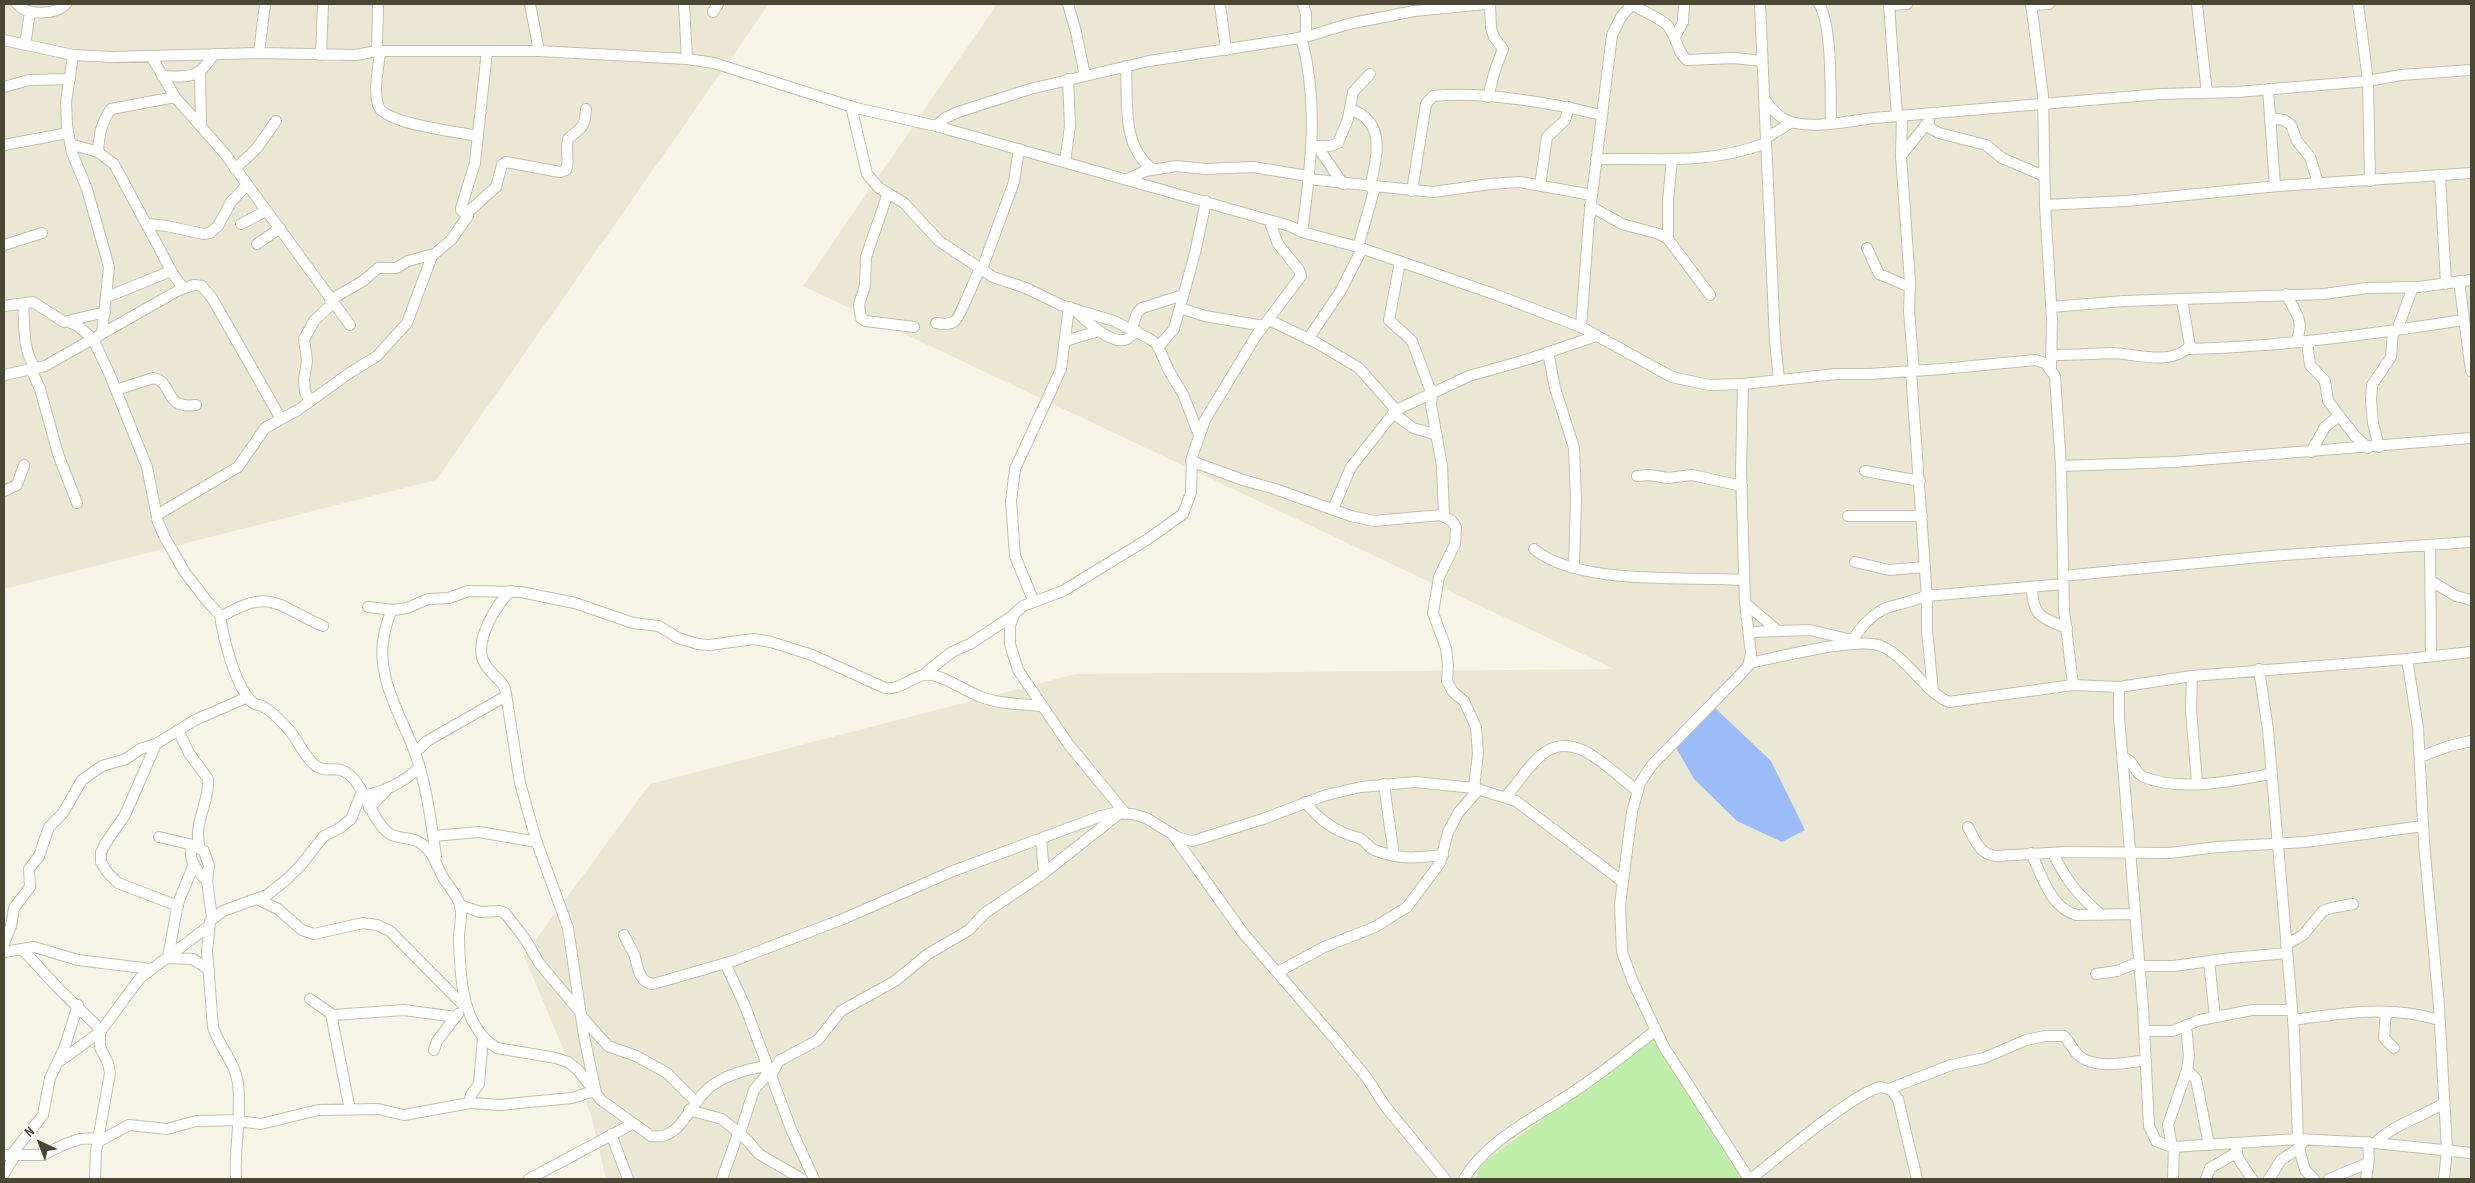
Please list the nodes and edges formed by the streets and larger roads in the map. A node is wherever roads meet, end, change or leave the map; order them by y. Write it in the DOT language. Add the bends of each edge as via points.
graph roads {
  1 [pos="17,4"];
  2 [pos="66,4"];
  3 [pos="265,4"];
  4 [pos="323,4"];
  5 [pos="378,4"];
  6 [pos="530,4"];
  7 [pos="684,4"];
  8 [pos="1068,4"];
  9 [pos="1220,4"];
  10 [pos="1303,4"];
  11 [pos="1488,4"];
  12 [pos="1632,4"];
  13 [pos="1684,4"];
  14 [pos="1760,4"];
  15 [pos="1819,4"];
  16 [pos="1889,4"];
  17 [pos="1907,4"];
  18 [pos="2031,4"];
  19 [pos="2049,4"];
  20 [pos="2196,4"];
  21 [pos="2358,4"];
  22 [pos="30,12"];
  23 [pos="1303,37"];
  24 [pos="1675,37"];
  25 [pos="4,40"];
  26 [pos="26,45"];
  27 [pos="1226,50"];
  28 [pos="379,51"];
  29 [pos="487,51"];
  30 [pos="539,51"];
  31 [pos="259,53"];
  32 [pos="214,54"];
  33 [pos="73,55"];
  34 [pos="321,55"];
  35 [pos="151,56"];
  36 [pos="688,59"];
  37 [pos="1762,62"];
  38 [pos="1126,66"];
  39 [pos="2471,70"];
  40 [pos="200,72"];
  41 [pos="1370,74"];
  42 [pos="162,76"];
  43 [pos="1085,76"];
  44 [pos="70,79"];
  45 [pos="1068,79"];
  46 [pos="2368,81"];
  47 [pos="4,87"];
  48 [pos="2268,90"];
  49 [pos="2208,93"];
  50 [pos="175,97"];
  51 [pos="1488,97"];
  52 [pos="1764,99"];
  53 [pos="2043,105"];
  54 [pos="852,106"];
  55 [pos="1569,107"];
  56 [pos="586,109"];
  57 [pos="1350,109"];
  58 [pos="1936,113"];
  59 [pos="1601,115"];
  60 [pos="1903,116"];
  61 [pos="2270,118"];
  62 [pos="276,121"];
  63 [pos="1792,122"];
  64 [pos="1830,123"];
  65 [pos="201,126"];
  66 [pos="936,126"];
  67 [pos="1925,126"];
  68 [pos="68,133"];
  69 [pos="478,136"];
  70 [pos="1766,140"];
  71 [pos="70,144"];
  72 [pos="4,145"];
  73 [pos="1336,145"];
  74 [pos="1314,146"];
  75 [pos="1019,148"];
  76 [pos="98,152"];
  77 [pos="1900,156"];
  78 [pos="1596,159"];
  79 [pos="1672,160"];
  80 [pos="1065,162"];
  81 [pos="1328,164"];
  82 [pos="235,168"];
  83 [pos="1152,169"];
  84 [pos="2471,174"];
  85 [pos="2044,176"];
  86 [pos="2440,176"];
  87 [pos="1308,177"];
  88 [pos="1128,179"];
  89 [pos="1320,180"];
  90 [pos="2370,181"];
  91 [pos="1343,184"];
  92 [pos="2318,184"];
  93 [pos="246,186"];
  94 [pos="1540,186"];
  95 [pos="2275,186"];
  96 [pos="1373,187"];
  97 [pos="1412,191"];
  98 [pos="888,193"];
  99 [pos="1592,195"];
  100 [pos="1206,201"];
  101 [pos="2045,205"];
  102 [pos="1590,206"];
  103 [pos="266,211"];
  104 [pos="467,214"];
  105 [pos="1269,220"];
  106 [pos="147,224"];
  107 [pos="241,224"];
  108 [pos="280,228"];
  109 [pos="1302,232"];
  110 [pos="42,233"];
  111 [pos="1668,239"];
  112 [pos="257,244"];
  113 [pos="4,245"];
  114 [pos="1360,248"];
  115 [pos="1866,248"];
  116 [pos="434,254"];
  117 [pos="1400,262"];
  118 [pos="981,269"];
  119 [pos="171,271"];
  120 [pos="2471,280"];
  121 [pos="2459,281"];
  122 [pos="2446,284"];
  123 [pos="1910,287"];
  124 [pos="2413,287"];
  125 [pos="183,288"];
  126 [pos="2286,294"];
  127 [pos="1183,295"];
  128 [pos="1710,295"];
  129 [pos="106,297"];
  130 [pos="2182,300"];
  131 [pos="332,302"];
  132 [pos="23,304"];
  133 [pos="4,306"];
  134 [pos="2051,307"];
  135 [pos="1071,308"];
  136 [pos="1180,308"];
  137 [pos="105,312"];
  138 [pos="2463,320"];
  139 [pos="69,322"];
  140 [pos="936,323"];
  141 [pos="1266,323"];
  142 [pos="350,325"];
  143 [pos="1581,327"];
  144 [pos="914,328"];
  145 [pos="1135,330"];
  146 [pos="2395,330"];
  147 [pos="1099,331"];
  148 [pos="98,336"];
  149 [pos="1596,336"];
  150 [pos="1308,339"];
  151 [pos="1065,341"];
  152 [pos="2302,342"];
  153 [pos="1158,347"];
  154 [pos="2187,349"];
  155 [pos="1548,352"];
  156 [pos="2051,355"];
  157 [pos="33,368"];
  158 [pos="2051,368"];
  159 [pos="1912,371"];
  160 [pos="2471,371"];
  161 [pos="4,375"];
  162 [pos="1779,380"];
  163 [pos="1743,384"];
  164 [pos="116,390"];
  165 [pos="1432,392"];
  166 [pos="310,401"];
  167 [pos="196,405"];
  168 [pos="1395,412"];
  169 [pos="2339,416"];
  170 [pos="281,419"];
  171 [pos="1199,434"];
  172 [pos="1437,435"];
  173 [pos="2471,438"];
  174 [pos="2374,447"];
  175 [pos="2311,452"];
  176 [pos="1191,461"];
  177 [pos="24,465"];
  178 [pos="2061,466"];
  179 [pos="1865,471"];
  180 [pos="1637,476"];
  181 [pos="1920,482"];
  182 [pos="1742,486"];
  183 [pos="4,491"];
  184 [pos="77,503"];
  185 [pos="1333,509"];
  186 [pos="157,515"];
  187 [pos="1444,516"];
  188 [pos="1848,516"];
  189 [pos="1922,516"];
  190 [pos="2471,542"];
  191 [pos="2430,545"];
  192 [pos="1534,549"];
  193 [pos="1855,562"];
  194 [pos="1574,567"];
  195 [pos="1925,567"];
  196 [pos="1744,580"];
  197 [pos="2063,580"];
  198 [pos="2431,581"];
  199 [pos="2032,587"];
  200 [pos="511,591"];
  201 [pos="1927,596"];
  202 [pos="2471,600"];
  203 [pos="1034,602"];
  204 [pos="1745,603"];
  205 [pos="368,607"];
  206 [pos="390,610"];
  207 [pos="220,614"];
  208 [pos="1014,615"];
  209 [pos="323,626"];
  210 [pos="2067,628"];
  211 [pos="1778,630"];
  212 [pos="1750,632"];
  213 [pos="1851,642"];
  214 [pos="2471,652"];
  215 [pos="2431,656"];
  216 [pos="2407,659"];
  217 [pos="1749,663"];
  218 [pos="2259,670"];
  219 [pos="923,675"];
  220 [pos="2192,676"];
  221 [pos="2073,685"];
  222 [pos="2119,686"];
  223 [pos="1933,692"];
  224 [pos="506,696"];
  225 [pos="248,697"];
  226 [pos="1041,706"];
  227 [pos="178,730"];
  228 [pos="2471,741"];
  229 [pos="156,744"];
  230 [pos="414,753"];
  231 [pos="2122,757"];
  232 [pos="2420,757"];
  233 [pos="419,768"];
  234 [pos="2270,774"];
  235 [pos="2197,783"];
  236 [pos="1384,784"];
  237 [pos="1477,789"];
  238 [pos="387,790"];
  239 [pos="1638,791"];
  240 [pos="362,794"];
  241 [pos="1505,797"];
  242 [pos="1305,802"];
  243 [pos="370,810"];
  244 [pos="1123,813"];
  245 [pos="349,820"];
  246 [pos="2423,826"];
  247 [pos="1968,827"];
  248 [pos="1171,833"];
  249 [pos="433,836"];
  250 [pos="159,837"];
  251 [pos="1040,839"];
  252 [pos="537,842"];
  253 [pos="2277,843"];
  254 [pos="196,846"];
  255 [pos="2130,851"];
  256 [pos="2031,853"];
  257 [pos="2054,853"];
  258 [pos="1443,855"];
  259 [pos="1394,856"];
  260 [pos="194,864"];
  261 [pos="437,864"];
  262 [pos="1044,872"];
  263 [pos="207,881"];
  264 [pos="1623,882"];
  265 [pos="257,899"];
  266 [pos="2353,904"];
  267 [pos="460,905"];
  268 [pos="178,906"];
  269 [pos="2135,914"];
  270 [pos="2101,915"];
  271 [pos="210,922"];
  272 [pos="624,936"];
  273 [pos="4,943"];
  274 [pos="22,949"];
  275 [pos="2286,949"];
  276 [pos="4,952"];
  277 [pos="167,958"];
  278 [pos="2209,961"];
  279 [pos="725,963"];
  280 [pos="2140,964"];
  281 [pos="151,969"];
  282 [pos="209,970"];
  283 [pos="1278,972"];
  284 [pos="2096,974"];
  285 [pos="310,999"];
  286 [pos="462,1004"];
  287 [pos="78,1005"];
  288 [pos="470,1012"];
  289 [pos="2386,1012"];
  290 [pos="331,1014"];
  291 [pos="581,1015"];
  292 [pos="2292,1015"];
  293 [pos="456,1017"];
  294 [pos="2215,1017"];
  295 [pos="2440,1020"];
  296 [pos="2186,1025"];
  297 [pos="1656,1030"];
  298 [pos="100,1031"];
  299 [pos="2145,1031"];
  300 [pos="483,1038"];
  301 [pos="2394,1048"];
  302 [pos="434,1050"];
  303 [pos="2146,1060"];
  304 [pos="56,1064"];
  305 [pos="2187,1070"];
  306 [pos="769,1071"];
  307 [pos="1888,1089"];
  308 [pos="595,1093"];
  309 [pos="469,1103"];
  310 [pos="2444,1103"];
  311 [pos="692,1106"];
  312 [pos="350,1110"];
  313 [pos="238,1121"];
  314 [pos="632,1124"];
  315 [pos="739,1132"];
  316 [pos="611,1134"];
  317 [pos="99,1140"];
  318 [pos="2300,1142"];
  319 [pos="2371,1142"];
  320 [pos="2209,1145"];
  321 [pos="2173,1147"];
  322 [pos="2236,1148"];
  323 [pos="2447,1150"];
  324 [pos="2471,1153"];
  325 [pos="10,1155"];
  326 [pos="2368,1163"];
  327 [pos="5,1174"];
  328 [pos="95,1179"];
  329 [pos="236,1179"];
  330 [pos="529,1179"];
  331 [pos="628,1179"];
  332 [pos="722,1179"];
  333 [pos="802,1179"];
  334 [pos="814,1179"];
  335 [pos="1445,1179"];
  336 [pos="1464,1179"];
  337 [pos="1750,1179"];
  338 [pos="1918,1179"];
  339 [pos="2173,1179"];
  340 [pos="2206,1179"];
  341 [pos="2252,1179"];
  342 [pos="2269,1179"];
  343 [pos="2314,1179"];
  344 [pos="2329,1179"];
  345 [pos="2366,1179"];
  346 [pos="2444,1179"];
  1 -- 22 [label="street"];
  2 -- 22 [label="street" via="61,9"];
  3 -- 31 [label="street"];
  4 -- 34 [label="street"];
  5 -- 28 [label="street"];
  6 -- 30 [label="street"];
  7 -- 36 [label="street"];
  8 -- 43 [label="street"];
  9 -- 27 [label="street"];
  10 -- 23 [label="street" via="1306,14"];
  11 -- 23 [label="street" via="1414,11"];
  11 -- 51 [label="street" via="1491,28 1503,49"];
  12 -- 24 [label="street" via="1666,25"];
  12 -- 59 [label="street" via="1612,35"];
  13 -- 24 [label="street" via="1683,22"];
  14 -- 37 [label="street"];
  15 -- 64 [label="street" via="1826,23"];
  16 -- 17 [label="street"];
  16 -- 60 [label="street"];
  18 -- 19 [label="street"];
  18 -- 53 [label="street"];
  20 -- 49 [label="street"];
  21 -- 46 [label="street"];
  22 -- 26 [label="street"];
  23 -- 27 [label="street"];
  23 -- 74 [label="street" via="1311,87"];
  24 -- 37 [label="street" via="1686,60 1734,58"];
  25 -- 26 [label="street"];
  26 -- 33 [label="street"];
  27 -- 38 [label="street"];
  28 -- 29 [label="street"];
  28 -- 34 [label="street"];
  28 -- 69 [label="street" via="377,94 382,112 406,122"];
  29 -- 30 [label="street"];
  29 -- 69 [label="street"];
  30 -- 36 [label="street"];
  31 -- 32 [label="street"];
  31 -- 34 [label="street"];
  32 -- 35 [label="street"];
  32 -- 40 [label="street"];
  33 -- 35 [label="street"];
  33 -- 44 [label="street"];
  35 -- 42 [label="street"];
  36 -- 54 [label="street" via="714,63"];
  37 -- 52 [label="street"];
  38 -- 43 [label="street"];
  38 -- 83 [label="street" via="1127,128 1140,160"];
  39 -- 46 [label="street"];
  40 -- 42 [label="street" via="191,76"];
  40 -- 65 [label="street"];
  41 -- 57 [label="street" via="1353,92"];
  42 -- 50 [label="street"];
  43 -- 45 [label="street"];
  44 -- 47 [label="street" via="29,80"];
  44 -- 68 [label="street" via="66,102"];
  45 -- 66 [label="street" via="958,112"];
  45 -- 80 [label="street" via="1070,126"];
  46 -- 48 [label="street"];
  46 -- 90 [label="street"];
  48 -- 49 [label="street"];
  48 -- 61 [label="street"];
  49 -- 53 [label="street"];
  50 -- 65 [label="street"];
  50 -- 76 [label="street" via="110,109 100,131"];
  51 -- 55 [label="street"];
  51 -- 97 [label="street" via="1446,95 1429,99"];
  52 -- 63 [label="street" via="1774,112"];
  52 -- 70 [label="street"];
  53 -- 58 [label="street"];
  53 -- 85 [label="street"];
  54 -- 66 [label="street"];
  54 -- 98 [label="street" via="867,174 871,181"];
  55 -- 59 [label="street"];
  55 -- 94 [label="street" via="1565,120 1547,137"];
  56 -- 104 [label="street" via="582,128 568,139 566,170 560,172 506,162 502,165 496,188"];
  57 -- 73 [label="street"];
  57 -- 96 [label="street" via="1368,118 1374,130"];
  58 -- 60 [label="street"];
  58 -- 67 [label="street"];
  59 -- 78 [label="street"];
  60 -- 64 [label="street"];
  60 -- 67 [label="street"];
  60 -- 77 [label="street"];
  61 -- 92 [label="street" via="2291,124 2297,141 2310,158"];
  61 -- 95 [label="street"];
  62 -- 82 [label="street" via="257,148"];
  63 -- 64 [label="street"];
  63 -- 70 [label="street"];
  65 -- 82 [label="street"];
  66 -- 75 [label="street"];
  67 -- 77 [label="street"];
  67 -- 85 [label="street" via="1939,133 1986,145 2002,158"];
  68 -- 71 [label="street"];
  68 -- 72 [label="street"];
  69 -- 104 [label="street" via="475,163 461,208"];
  70 -- 79 [label="street" via="1730,155"];
  70 -- 162 [label="street"];
  71 -- 76 [label="street"];
  71 -- 129 [label="street" via="110,267"];
  73 -- 74 [label="street"];
  73 -- 81 [label="street"];
  74 -- 81 [label="street"];
  74 -- 87 [label="street"];
  75 -- 80 [label="street"];
  75 -- 118 [label="street" via="1014,182"];
  76 -- 106 [label="street" via="114,164"];
  77 -- 123 [label="street"];
  78 -- 79 [label="street"];
  78 -- 99 [label="street"];
  79 -- 111 [label="street"];
  80 -- 88 [label="street"];
  81 -- 89 [label="street"];
  81 -- 91 [label="street"];
  82 -- 93 [label="street"];
  83 -- 87 [label="street" via="1177,166 1204,169 1253,167"];
  83 -- 88 [label="street"];
  84 -- 86 [label="street"];
  85 -- 101 [label="street"];
  86 -- 90 [label="street"];
  86 -- 122 [label="street"];
  87 -- 89 [label="street"];
  87 -- 109 [label="street"];
  88 -- 100 [label="street"];
  89 -- 91 [label="street"];
  90 -- 92 [label="street"];
  91 -- 96 [label="street"];
  92 -- 95 [label="street"];
  93 -- 103 [label="street"];
  93 -- 106 [label="street" via="210,233"];
  94 -- 97 [label="street" via="1520,182 1434,192"];
  94 -- 99 [label="street"];
  95 -- 101 [label="street" via="2126,201"];
  96 -- 97 [label="street"];
  96 -- 114 [label="street"];
  98 -- 118 [label="street" via="904,203 939,241"];
  98 -- 144 [label="street" via="866,257 859,311 866,321"];
  99 -- 102 [label="street"];
  100 -- 105 [label="street"];
  100 -- 127 [label="street"];
  101 -- 134 [label="street"];
  102 -- 111 [label="street" via="1622,224"];
  102 -- 143 [label="street"];
  103 -- 107 [label="street"];
  103 -- 108 [label="street"];
  104 -- 116 [label="street" via="467,220 460,229"];
  105 -- 109 [label="street"];
  105 -- 141 [label="street" via="1278,244 1301,276"];
  106 -- 119 [label="street"];
  108 -- 112 [label="street"];
  108 -- 131 [label="street"];
  109 -- 114 [label="street"];
  110 -- 113 [label="street"];
  111 -- 128 [label="street"];
  114 -- 117 [label="street"];
  114 -- 150 [label="street" via="1340,292"];
  115 -- 123 [label="street" via="1879,274"];
  116 -- 131 [label="street" via="396,268 378,268"];
  116 -- 166 [label="street" via="407,323 377,356"];
  117 -- 143 [label="street" via="1455,279"];
  117 -- 165 [label="street" via="1389,320 1412,341"];
  118 -- 135 [label="street"];
  118 -- 140 [label="street" via="966,295 958,319 950,324"];
  119 -- 125 [label="street"];
  119 -- 129 [label="street"];
  120 -- 121 [label="street"];
  121 -- 122 [label="street"];
  121 -- 138 [label="street"];
  122 -- 124 [label="street"];
  123 -- 159 [label="street"];
  124 -- 126 [label="street"];
  124 -- 146 [label="street"];
  125 -- 148 [label="street"];
  125 -- 170 [label="street" via="194,285 206,288"];
  126 -- 130 [label="street"];
  126 -- 152 [label="street" via="2301,322"];
  127 -- 136 [label="street"];
  127 -- 145 [label="street" via="1142,308 1137,313"];
  129 -- 137 [label="street"];
  130 -- 134 [label="street"];
  130 -- 154 [label="street" via="2190,346"];
  131 -- 142 [label="street"];
  131 -- 166 [label="street" via="314,321 304,339 307,361 305,392"];
  132 -- 133 [label="street"];
  132 -- 139 [label="street" via="39,304 56,319"];
  132 -- 157 [label="street" via="25,345"];
  134 -- 156 [label="street"];
  135 -- 145 [label="street"];
  135 -- 147 [label="street"];
  135 -- 151 [label="street"];
  136 -- 141 [label="street" via="1205,316"];
  136 -- 153 [label="street" via="1174,329"];
  137 -- 139 [label="street"];
  137 -- 148 [label="street"];
  138 -- 146 [label="street"];
  138 -- 160 [label="street"];
  139 -- 148 [label="street"];
  141 -- 150 [label="street"];
  141 -- 171 [label="street"];
  143 -- 149 [label="street"];
  145 -- 147 [label="street" via="1123,340"];
  145 -- 153 [label="street"];
  146 -- 152 [label="street"];
  146 -- 174 [label="street" via="2391,357 2372,385"];
  147 -- 151 [label="street"];
  148 -- 157 [label="street" via="45,366"];
  148 -- 164 [label="street"];
  149 -- 155 [label="street"];
  149 -- 163 [label="street" via="1672,376 1709,385"];
  150 -- 168 [label="street" via="1358,368"];
  151 -- 203 [label="street" via="1058,378 1015,469 1010,501 1015,556"];
  152 -- 154 [label="street"];
  152 -- 169 [label="street" via="2310,364 2325,380 2328,401"];
  153 -- 171 [label="street" via="1183,394"];
  154 -- 156 [label="street" via="2174,355 2155,357 2112,353"];
  155 -- 165 [label="street" via="1469,376"];
  155 -- 194 [label="street" via="1555,388 1574,448"];
  156 -- 158 [label="street"];
  157 -- 161 [label="street"];
  157 -- 184 [label="street" via="58,454"];
  158 -- 159 [label="street" via="2035,360 2023,360"];
  158 -- 178 [label="street" via="2055,376"];
  159 -- 162 [label="street"];
  159 -- 181 [label="street"];
  162 -- 163 [label="street"];
  163 -- 182 [label="street"];
  164 -- 167 [label="street" via="153,378 162,382 174,402"];
  164 -- 186 [label="street" via="147,467"];
  165 -- 168 [label="street"];
  165 -- 172 [label="street"];
  166 -- 170 [label="street"];
  168 -- 172 [label="street" via="1413,428"];
  168 -- 185 [label="street" via="1351,467"];
  169 -- 174 [label="street"];
  169 -- 175 [label="street" via="2325,427"];
  170 -- 186 [label="street" via="265,428 238,467"];
  171 -- 176 [label="street"];
  172 -- 187 [label="street"];
  173 -- 174 [label="street"];
  174 -- 175 [label="street"];
  175 -- 178 [label="street"];
  176 -- 185 [label="street"];
  176 -- 203 [label="street" via="1191,493 1183,514 1086,578"];
  177 -- 183 [label="street" via="17,485"];
  178 -- 197 [label="street"];
  179 -- 181 [label="street"];
  180 -- 182 [label="street" via="1701,476"];
  181 -- 189 [label="street"];
  182 -- 196 [label="street"];
  185 -- 187 [label="street" via="1374,522"];
  186 -- 207 [label="street" via="165,538 184,571"];
  187 -- 237 [label="street" via="1456,527 1455,544 1439,577 1433,613 1445,643 1447,681 1464,701 1476,727"];
  188 -- 189 [label="street"];
  189 -- 195 [label="street"];
  190 -- 191 [label="street"];
  191 -- 197 [label="street" via="2260,556"];
  191 -- 198 [label="street"];
  192 -- 194 [label="street" via="1548,559"];
  193 -- 195 [label="street" via="1889,570"];
  194 -- 196 [label="street" via="1608,575 1647,578"];
  195 -- 201 [label="street"];
  196 -- 204 [label="street"];
  197 -- 199 [label="street"];
  197 -- 210 [label="street"];
  198 -- 202 [label="street" via="2456,596"];
  198 -- 215 [label="street"];
  199 -- 201 [label="street"];
  199 -- 210 [label="street" via="2033,608"];
  200 -- 206 [label="street" via="468,591"];
  200 -- 219 [label="street" via="575,603 633,623 659,626 678,638 698,644 754,639 778,644 812,654 890,689"];
  200 -- 224 [label="street" via="491,615 481,657 485,666 500,679"];
  201 -- 213 [label="street" via="1888,607 1876,614"];
  201 -- 223 [label="street"];
  203 -- 208 [label="street" via="1023,606"];
  204 -- 211 [label="street"];
  204 -- 212 [label="street"];
  205 -- 206 [label="street"];
  206 -- 230 [label="street" via="382,651 386,679"];
  207 -- 209 [label="street" via="255,600 265,600"];
  207 -- 225 [label="street" via="222,636"];
  208 -- 219 [label="street" via="952,652"];
  208 -- 226 [label="street" via="1010,644 1018,670"];
  210 -- 221 [label="street"];
  211 -- 212 [label="street"];
  211 -- 213 [label="street" via="1810,630"];
  212 -- 217 [label="street"];
  213 -- 217 [label="street"];
  213 -- 223 [label="street" via="1882,646 1915,670"];
  214 -- 215 [label="street"];
  215 -- 216 [label="street"];
  216 -- 218 [label="street"];
  216 -- 232 [label="street"];
  217 -- 239 [label="street" via="1652,765"];
  218 -- 220 [label="street"];
  218 -- 234 [label="street" via="2268,730"];
  219 -- 226 [label="street" via="937,676 998,702"];
  220 -- 222 [label="street"];
  220 -- 235 [label="street"];
  221 -- 222 [label="street"];
  221 -- 223 [label="street" via="1949,702"];
  222 -- 231 [label="street"];
  224 -- 230 [label="street" via="421,745"];
  224 -- 252 [label="street" via="520,783"];
  225 -- 227 [label="street" via="223,706"];
  225 -- 240 [label="street" via="286,727 315,765 322,770 336,769 347,773"];
  226 -- 244 [label="street"];
  227 -- 229 [label="street"];
  227 -- 254 [label="street" via="189,753 208,778 206,805 196,834"];
  228 -- 232 [label="street"];
  229 -- 268 [label="street" via="125,815 101,852 102,862 106,872 118,883"];
  229 -- 273 [label="street" via="140,749 126,759 102,766 82,780 63,813 49,827 39,856 29,869 30,887 14,908"];
  230 -- 233 [label="street"];
  231 -- 235 [label="street" via="2130,761 2140,775 2150,779 2166,783"];
  231 -- 255 [label="street"];
  232 -- 246 [label="street"];
  233 -- 238 [label="street" via="402,783"];
  233 -- 249 [label="street"];
  234 -- 235 [label="street"];
  234 -- 253 [label="street"];
  236 -- 237 [label="street" via="1415,782"];
  236 -- 242 [label="street"];
  236 -- 259 [label="street"];
  237 -- 241 [label="street"];
  237 -- 258 [label="street" via="1453,822"];
  238 -- 240 [label="street"];
  238 -- 243 [label="street"];
  239 -- 241 [label="street" via="1588,752 1568,746 1548,750"];
  239 -- 264 [label="street" via="1632,812"];
  240 -- 243 [label="street"];
  240 -- 245 [label="street"];
  241 -- 264 [label="street" via="1516,801"];
  242 -- 248 [label="street" via="1193,841"];
  242 -- 259 [label="street" via="1340,833"];
  243 -- 245 [label="street"];
  243 -- 261 [label="street" via="388,833 418,842 429,849"];
  244 -- 248 [label="street" via="1146,818"];
  244 -- 251 [label="street" via="1101,816"];
  244 -- 262 [label="street"];
  245 -- 265 [label="street" via="324,836 286,880"];
  246 -- 253 [label="street" via="2325,840"];
  246 -- 295 [label="street"];
  247 -- 256 [label="street" via="1985,854"];
  248 -- 283 [label="street" via="1243,933"];
  249 -- 252 [label="street" via="479,832"];
  249 -- 261 [label="street"];
  250 -- 254 [label="street"];
  251 -- 262 [label="street"];
  251 -- 279 [label="street"];
  252 -- 291 [label="street" via="568,928"];
  253 -- 255 [label="street" via="2170,853"];
  253 -- 275 [label="street"];
  254 -- 260 [label="street" via="190,853"];
  254 -- 263 [label="street" via="209,866"];
  255 -- 257 [label="street"];
  255 -- 269 [label="street"];
  256 -- 257 [label="street"];
  256 -- 270 [label="street" via="2058,906 2076,915"];
  257 -- 270 [label="street" via="2071,886"];
  258 -- 259 [label="street" via="1402,859"];
  258 -- 283 [label="street" via="1418,894 1393,917 1324,947"];
  260 -- 263 [label="street"];
  260 -- 268 [label="street"];
  261 -- 267 [label="street"];
  262 -- 306 [label="street" via="985,913 969,930 928,954 895,981 841,1011 818,1040 780,1061"];
  263 -- 271 [label="street"];
  264 -- 297 [label="street" via="1620,904 1622,952"];
  265 -- 271 [label="street" via="222,910"];
  265 -- 286 [label="street" via="278,909 302,930 314,934 363,923 384,928 410,949"];
  266 -- 275 [label="street" via="2323,912 2310,929"];
  267 -- 288 [label="street" via="463,915 459,938 461,978"];
  267 -- 291 [label="street" via="480,912 505,913 539,963"];
  268 -- 277 [label="street"];
  269 -- 270 [label="street"];
  269 -- 280 [label="street"];
  271 -- 277 [label="street"];
  271 -- 282 [label="street"];
  272 -- 279 [label="street" via="641,976 648,984"];
  274 -- 276 [label="street"];
  274 -- 281 [label="street" via="40,948 78,960"];
  274 -- 287 [label="street"];
  275 -- 278 [label="street"];
  275 -- 292 [label="street"];
  277 -- 281 [label="street"];
  277 -- 282 [label="street" via="193,959"];
  278 -- 280 [label="street" via="2174,966"];
  278 -- 294 [label="street"];
  279 -- 306 [label="street"];
  280 -- 284 [label="street"];
  280 -- 299 [label="street"];
  281 -- 298 [label="street" via="140,978"];
  282 -- 313 [label="street" via="215,1032 238,1081"];
  283 -- 335 [label="street" via="1367,1078 1384,1106"];
  285 -- 290 [label="street"];
  286 -- 288 [label="street"];
  286 -- 293 [label="street"];
  287 -- 298 [label="street"];
  287 -- 304 [label="street"];
  288 -- 300 [label="street"];
  289 -- 292 [label="street"];
  289 -- 295 [label="street" via="2406,1011"];
  289 -- 301 [label="street" via="2384,1038"];
  290 -- 293 [label="street" via="404,1010"];
  290 -- 312 [label="street"];
  291 -- 308 [label="street"];
  291 -- 311 [label="street" via="608,1046 667,1073"];
  292 -- 294 [label="street" via="2252,1010"];
  292 -- 318 [label="street"];
  293 -- 302 [label="street"];
  294 -- 296 [label="street"];
  295 -- 310 [label="street"];
  296 -- 299 [label="street" via="2173,1031"];
  296 -- 305 [label="street" via="2190,1056"];
  297 -- 336 [label="street" via="1571,1094 1525,1122 1472,1166"];
  297 -- 337 [label="street" via="1682,1078"];
  298 -- 304 [label="street"];
  298 -- 317 [label="street" via="100,1047 110,1073"];
  299 -- 303 [label="street"];
  300 -- 308 [label="street" via="497,1048 568,1062"];
  300 -- 309 [label="street" via="479,1084"];
  303 -- 307 [label="street" via="2095,1064 2076,1053 2064,1036 2045,1036 2007,1047 1984,1058 1951,1065"];
  303 -- 321 [label="street" via="2151,1135 2156,1142"];
  304 -- 325 [label="street" via="43,1115"];
  305 -- 320 [label="street" via="2196,1079"];
  305 -- 321 [label="street" via="2168,1126"];
  306 -- 311 [label="street" via="743,1070 723,1078"];
  306 -- 315 [label="street" via="754,1090"];
  306 -- 334 [label="street"];
  307 -- 337 [label="street" via="1877,1088 1853,1102"];
  307 -- 338 [label="street" via="1898,1100"];
  308 -- 309 [label="street" via="500,1105"];
  308 -- 314 [label="street"];
  309 -- 312 [label="street" via="404,1115 378,1109"];
  310 -- 319 [label="street"];
  310 -- 323 [label="street"];
  311 -- 314 [label="street" via="678,1129 661,1138 651,1136"];
  311 -- 315 [label="street" via="722,1119"];
  312 -- 313 [label="street" via="306,1112 261,1124"];
  313 -- 317 [label="street" via="196,1121 167,1129 129,1125"];
  313 -- 329 [label="street"];
  314 -- 316 [label="street"];
  315 -- 332 [label="street"];
  315 -- 333 [label="street" via="759,1154"];
  316 -- 330 [label="street"];
  316 -- 331 [label="street"];
  317 -- 325 [label="street" via="80,1139 43,1155"];
  317 -- 328 [label="street"];
  318 -- 319 [label="street"];
  318 -- 322 [label="street"];
  318 -- 342 [label="street" via="2281,1160"];
  318 -- 343 [label="street" via="2305,1170"];
  319 -- 323 [label="street"];
  319 -- 326 [label="street"];
  320 -- 321 [label="street"];
  320 -- 322 [label="street"];
  321 -- 339 [label="street"];
  322 -- 340 [label="street" via="2210,1168"];
  322 -- 341 [label="street"];
  323 -- 324 [label="street"];
  323 -- 346 [label="street"];
  325 -- 327 [label="street"];
  326 -- 344 [label="street"];
  326 -- 345 [label="street"];
}
